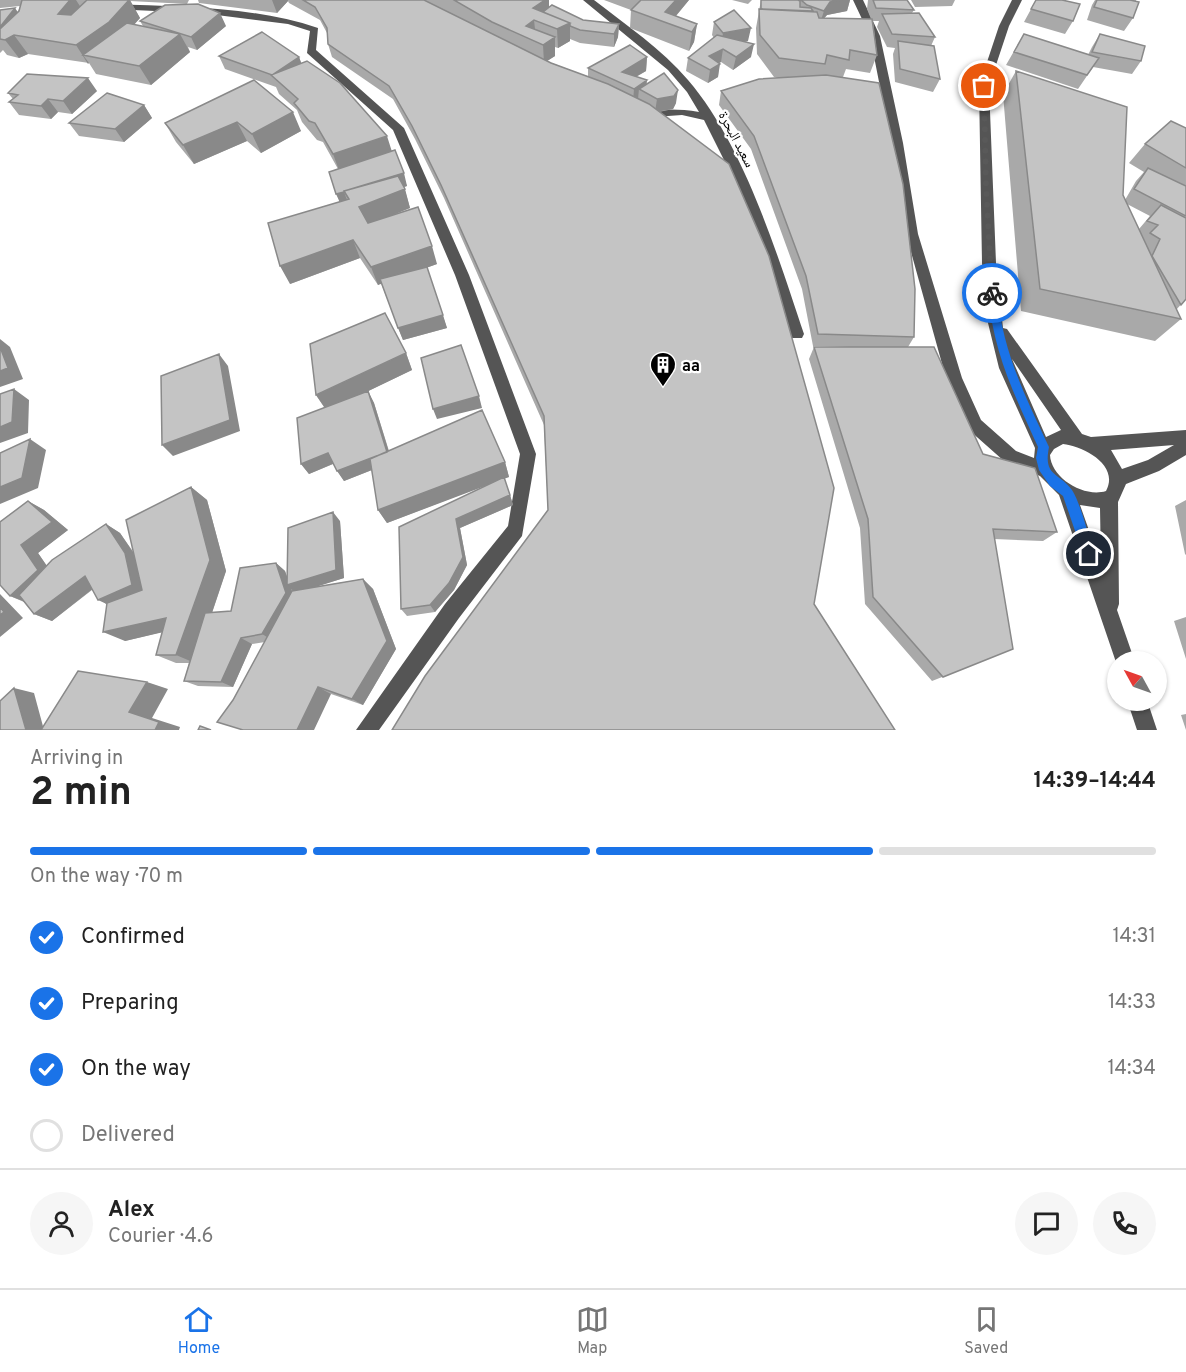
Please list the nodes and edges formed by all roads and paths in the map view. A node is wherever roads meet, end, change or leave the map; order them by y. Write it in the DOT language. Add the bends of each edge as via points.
graph roads {
  1 [pos="588,0"];
  2 [pos="858,0"];
  3 [pos="1017,0"];
  4 [pos="103,7"];
  5 [pos="637,106"];
  6 [pos="708,117"];
  7 [pos="995,323"];
  8 [pos="797,334"];
  9 [pos="1186,437"];
  10 [pos="1084,441"];
  11 [pos="1186,446"];
  12 [pos="1043,447"];
  13 [pos="1045,470"];
  14 [pos="1118,478"];
  15 [pos="1067,493"];
  16 [pos="1110,498"];
  17 [pos="1110,616"];
  18 [pos="1121,651"];
  19 [pos="1141,711"];
  20 [pos="366,730"];
  21 [pos="1147,730"];
  1 -- 6 [label="street, سعيد البحرة" via="658,54 684,81"];
  2 -- 13 [label="street" via="875,36 912,234 954,378 975,425 1010,456"];
  3 -- 7 [label="street" via="984,86 989,263"];
  4 -- 20 [label="street" via="201,10 289,21 315,30 311,51 398,128 462,274 528,454 516,530"];
  5 -- 6 [label="street" via="654,114 682,112"];
  6 -- 8 [label="street, سعيد البحرة" via="759,218"];
  7 -- 10 [label="street"];
  7 -- 12 [label="street" via="1008,368"];
  9 -- 10 [label="street"];
  10 -- 12 [label="street" via="1062,437"];
  10 -- 14 [label="street" via="1104,453"];
  11 -- 14 [label="street" via="1160,463"];
  12 -- 13 [label="street"];
  13 -- 15 [label="street"];
  14 -- 16 [label="street" via="1117,489"];
  15 -- 16 [label="street" via="1098,501"];
  15 -- 17 [label="street"];
  16 -- 17 [label="street"];
  17 -- 18 [label="street"];
  19 -- 21 [label="street"];
}
